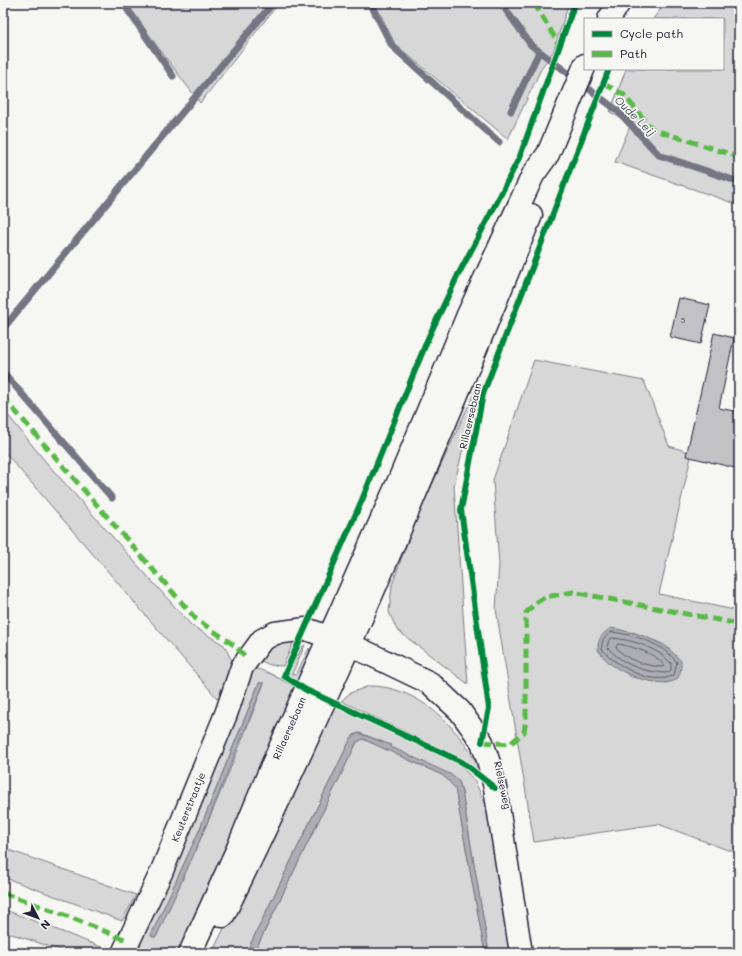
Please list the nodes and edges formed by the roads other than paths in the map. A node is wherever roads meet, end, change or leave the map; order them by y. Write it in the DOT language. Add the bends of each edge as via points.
graph roads {
  1 [pos="599,3"];
  2 [pos="619,3"];
  3 [pos="595,18"];
  4 [pos="610,18"];
  5 [pos="584,68"];
  6 [pos="548,154"];
  7 [pos="329,637"];
  8 [pos="351,645"];
  9 [pos="123,953"];
  10 [pos="190,953"];
  11 [pos="204,953"];
  12 [pos="521,953"];
  1 -- 3 [label="street"];
  2 -- 4 [label="street"];
  5 -- 6 [label="street, Rillaersebaan"];
  6 -- 7 [label="street, Rillaersebaan" via="533,175 468,315 400,478"];
  6 -- 8 [label="street, Rillaersebaan" via="545,180 535,205 419,488"];
  7 -- 8 [label="street, Rielseweg"];
  7 -- 9 [label="street, Keuterstraatje" via="306,629 275,633 262,640 247,658 161,873"];
  7 -- 10 [label="street, Rillaersebaan"];
  8 -- 11 [label="street, Rillaersebaan" via="253,856"];
  8 -- 12 [label="street, Rielseweg" via="430,683 460,711 482,742 495,788"];
}
